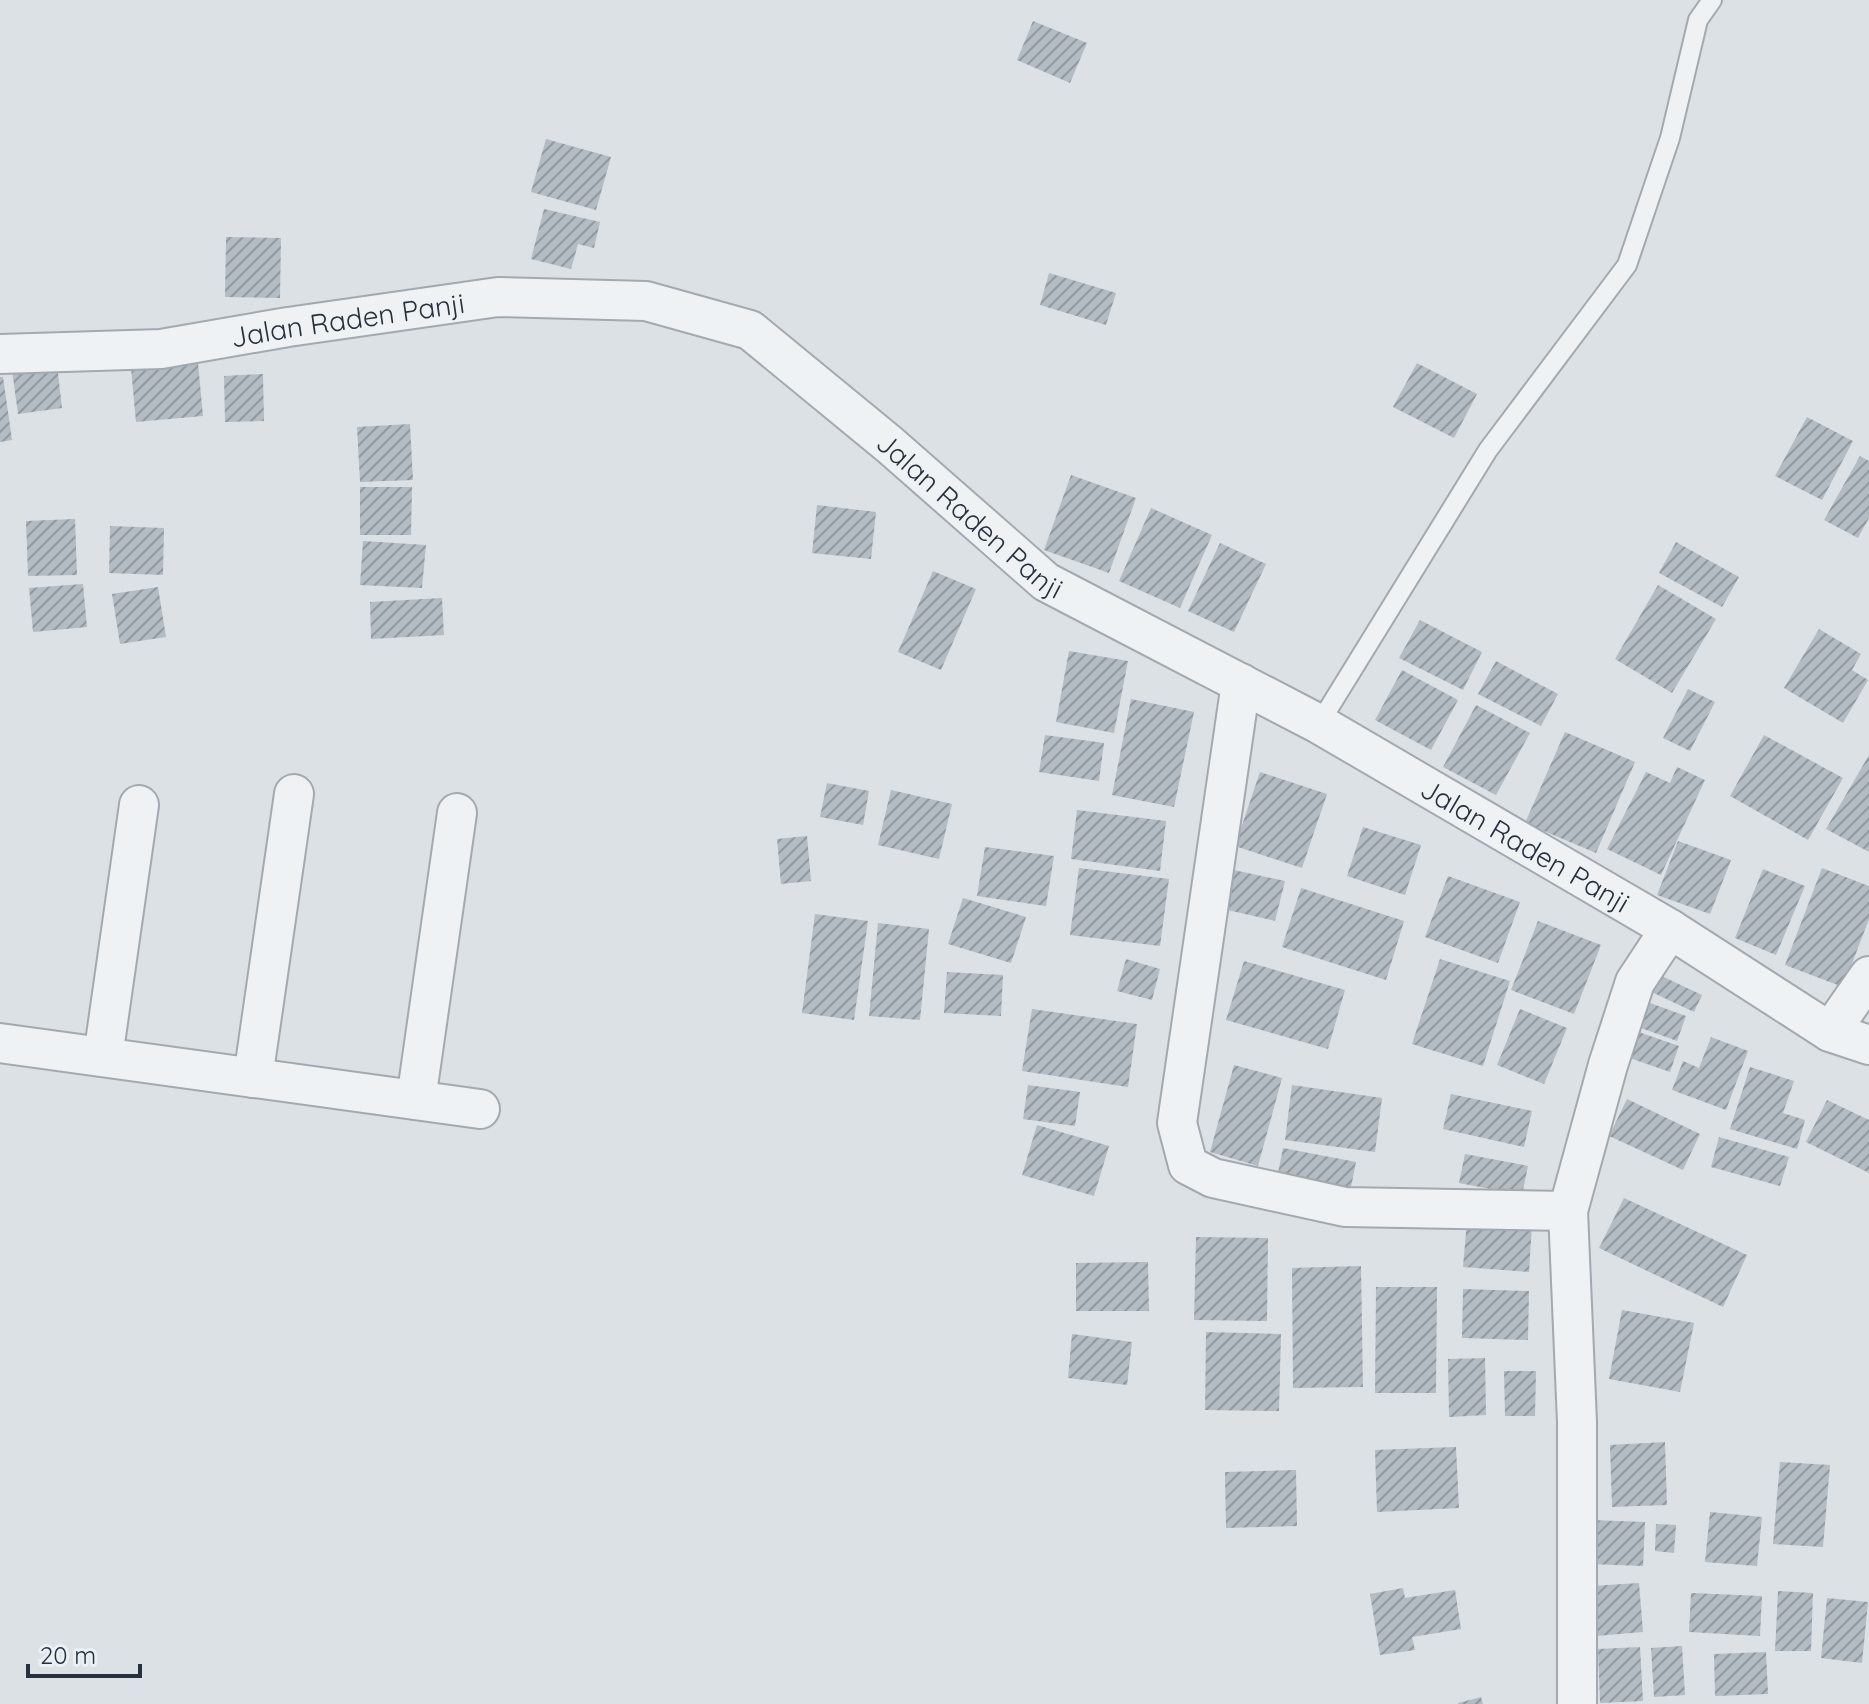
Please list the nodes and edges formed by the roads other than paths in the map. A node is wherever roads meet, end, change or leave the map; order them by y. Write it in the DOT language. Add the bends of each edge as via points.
graph roads {
  1 [pos="1712,0"];
  2 [pos="0,354"];
  3 [pos="1241,683"];
  4 [pos="1319,724"];
  5 [pos="294,794"];
  6 [pos="139,805"];
  7 [pos="457,813"];
  8 [pos="1670,929"];
  9 [pos="1869,976"];
  10 [pos="1830,1032"];
  11 [pos="0,1043"];
  12 [pos="1869,1045"];
  13 [pos="103,1057"];
  14 [pos="253,1078"];
  15 [pos="416,1100"];
  16 [pos="480,1109"];
  17 [pos="1568,1211"];
  18 [pos="1577,1704"];
  1 -- 4 [label="lane" via="1698,20 1670,138 1627,265 1488,450"];
  2 -- 3 [label="street, Jalan Raden Panji" via="161,349 498,297 646,301 750,330 1046,582"];
  3 -- 4 [label="street, Jalan Raden Panji"];
  3 -- 17 [label="street" via="1177,1123 1188,1165 1213,1178 1345,1207"];
  4 -- 8 [label="street, Jalan Raden Panji"];
  5 -- 14 [label="street"];
  6 -- 13 [label="street"];
  7 -- 15 [label="street"];
  8 -- 10 [label="street, Jalan Raden Panji"];
  8 -- 17 [label="street" via="1635,982"];
  9 -- 10 [label="street"];
  10 -- 12 [label="street, Jalan Raden Panji"];
  11 -- 13 [label="street"];
  13 -- 14 [label="street"];
  14 -- 15 [label="street"];
  15 -- 16 [label="street"];
  17 -- 18 [label="street" via="1577,1422"];
}
